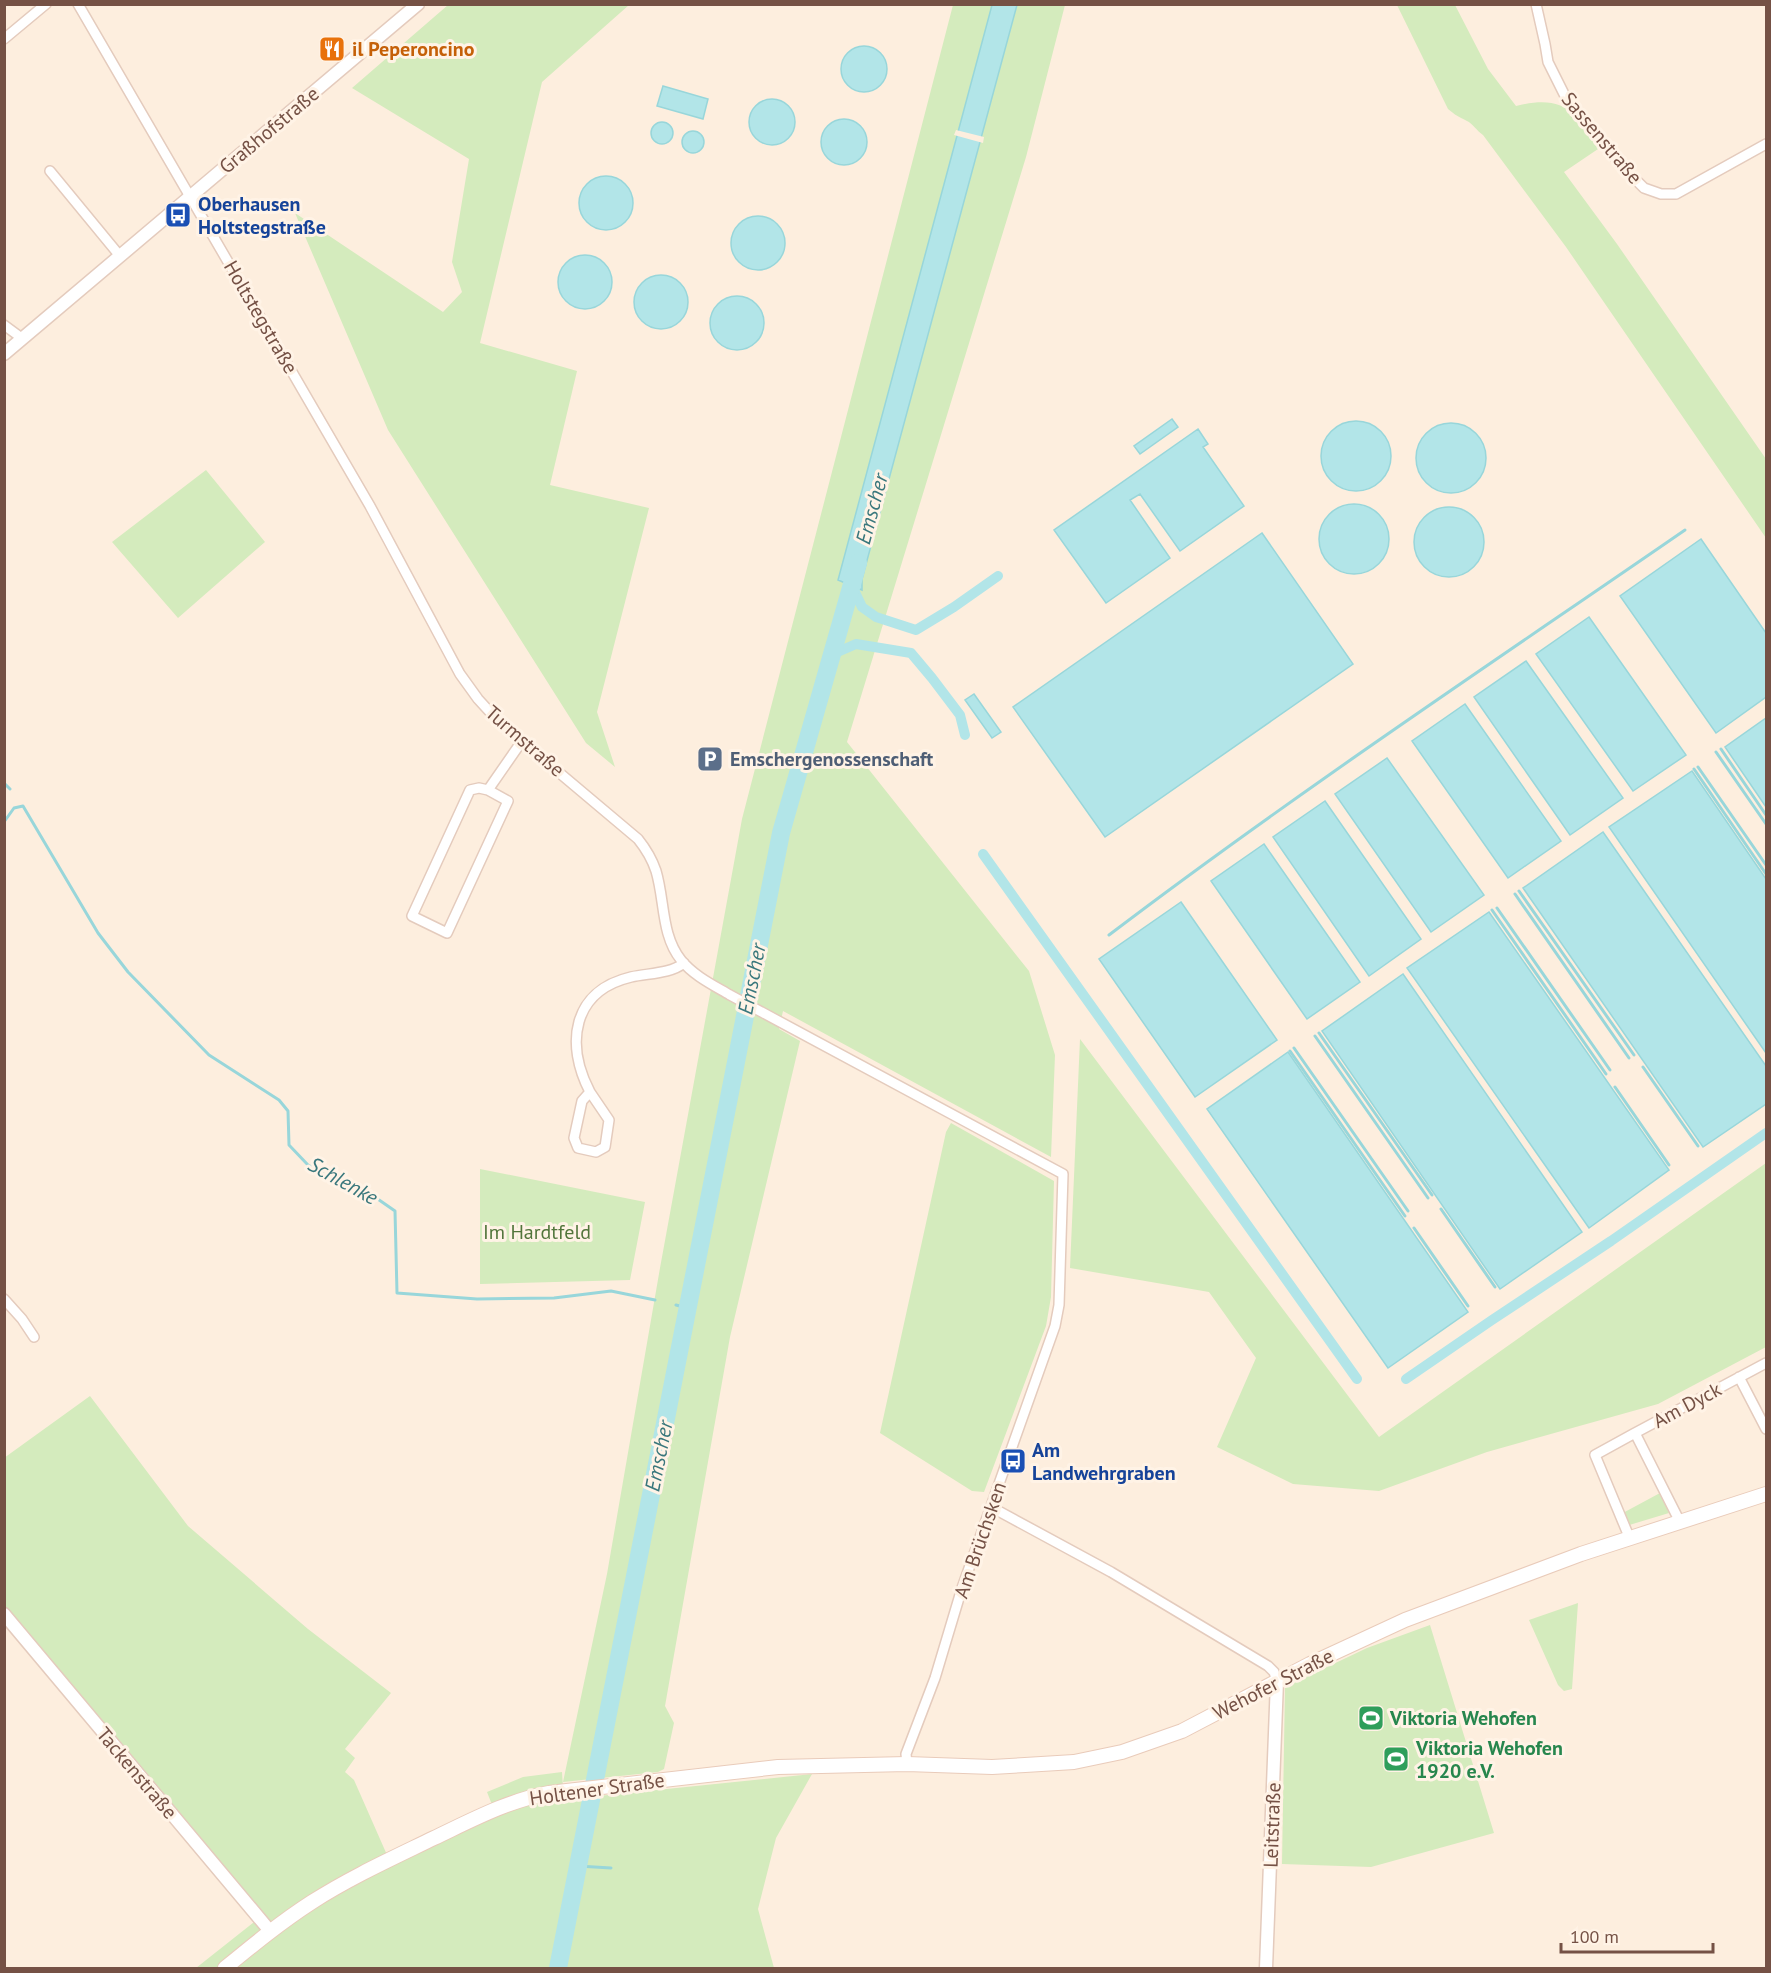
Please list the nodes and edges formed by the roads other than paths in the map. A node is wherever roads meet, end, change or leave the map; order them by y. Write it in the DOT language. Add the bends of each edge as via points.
graph roads {
  1 [pos="46,4"];
  2 [pos="78,4"];
  3 [pos="418,4"];
  4 [pos="1536,4"];
  5 [pos="4,39"];
  6 [pos="1767,144"];
  7 [pos="50,171"];
  8 [pos="191,196"];
  9 [pos="120,256"];
  10 [pos="4,325"];
  11 [pos="23,339"];
  12 [pos="4,354"];
  13 [pos="370,506"];
  14 [pos="522,741"];
  15 [pos="488,790"];
  16 [pos="684,963"];
  17 [pos="590,1092"];
  18 [pos="4,1299"];
  19 [pos="34,1336"];
  20 [pos="1767,1363"];
  21 [pos="1739,1377"];
  22 [pos="1767,1429"];
  23 [pos="1635,1433"];
  24 [pos="1767,1494"];
  25 [pos="991,1507"];
  26 [pos="1680,1522"];
  27 [pos="1628,1540"];
  28 [pos="4,1614"];
  29 [pos="1277,1681"];
  30 [pos="906,1764"];
  31 [pos="270,1931"];
  32 [pos="225,1968"];
  33 [pos="1266,1968"];
  1 -- 5 [label="street"];
  2 -- 8 [label="street, Holtstegstraße"];
  3 -- 8 [label="street, Graßhofstraße"];
  4 -- 6 [label="street, Sassenstraße" via="1548,62 1567,100 1644,188 1676,194"];
  7 -- 9 [label="street"];
  8 -- 9 [label="street, Graßhofstraße"];
  8 -- 13 [label="street, Holtstegstraße"];
  9 -- 11 [label="street, Graßhofstraße"];
  10 -- 11 [label="street"];
  11 -- 12 [label="street, Graßhofstraße"];
  13 -- 14 [label="street, Turmstraße" via="460,674 499,722"];
  14 -- 15 [label="street"];
  14 -- 16 [label="street, Turmstraße" via="639,839 656,871 667,930"];
  15 -- 15 [label="street" via="508,801 447,933 412,916 470,790"];
  16 -- 17 [label="street" via="676,969 610,984 588,1002 579,1020 576,1047 579,1068"];
  16 -- 25 [label="street, Am Brüchsken" via="696,975 772,1019 1063,1174 1055,1326"];
  17 -- 17 [label="street" via="582,1101 574,1138 578,1148 596,1152 605,1147 609,1120"];
  18 -- 19 [label="street"];
  20 -- 21 [label="street, Am Dyck"];
  21 -- 22 [label="street, Am Dyck"];
  21 -- 23 [label="street, Am Dyck"];
  23 -- 26 [label="street, Am Dyck"];
  23 -- 27 [label="street, Am Dyck" via="1595,1455"];
  24 -- 26 [label="main road"];
  25 -- 29 [label="street" via="1112,1572 1268,1666"];
  25 -- 30 [label="street, Am Brüchsken" via="906,1754"];
  26 -- 27 [label="main road"];
  27 -- 29 [label="main road, Wehofer Straße" via="1405,1620"];
  28 -- 31 [label="street, Tackenstraße"];
  29 -- 30 [label="main road, Wehofer Straße" via="1182,1731 1098,1758 1003,1766"];
  29 -- 33 [label="street, Leitstraße"];
  30 -- 31 [label="main road, Holtener Straße" via="778,1767 530,1797 492,1810 358,1875"];
  31 -- 32 [label="main road, Holtener Straße"];
}
